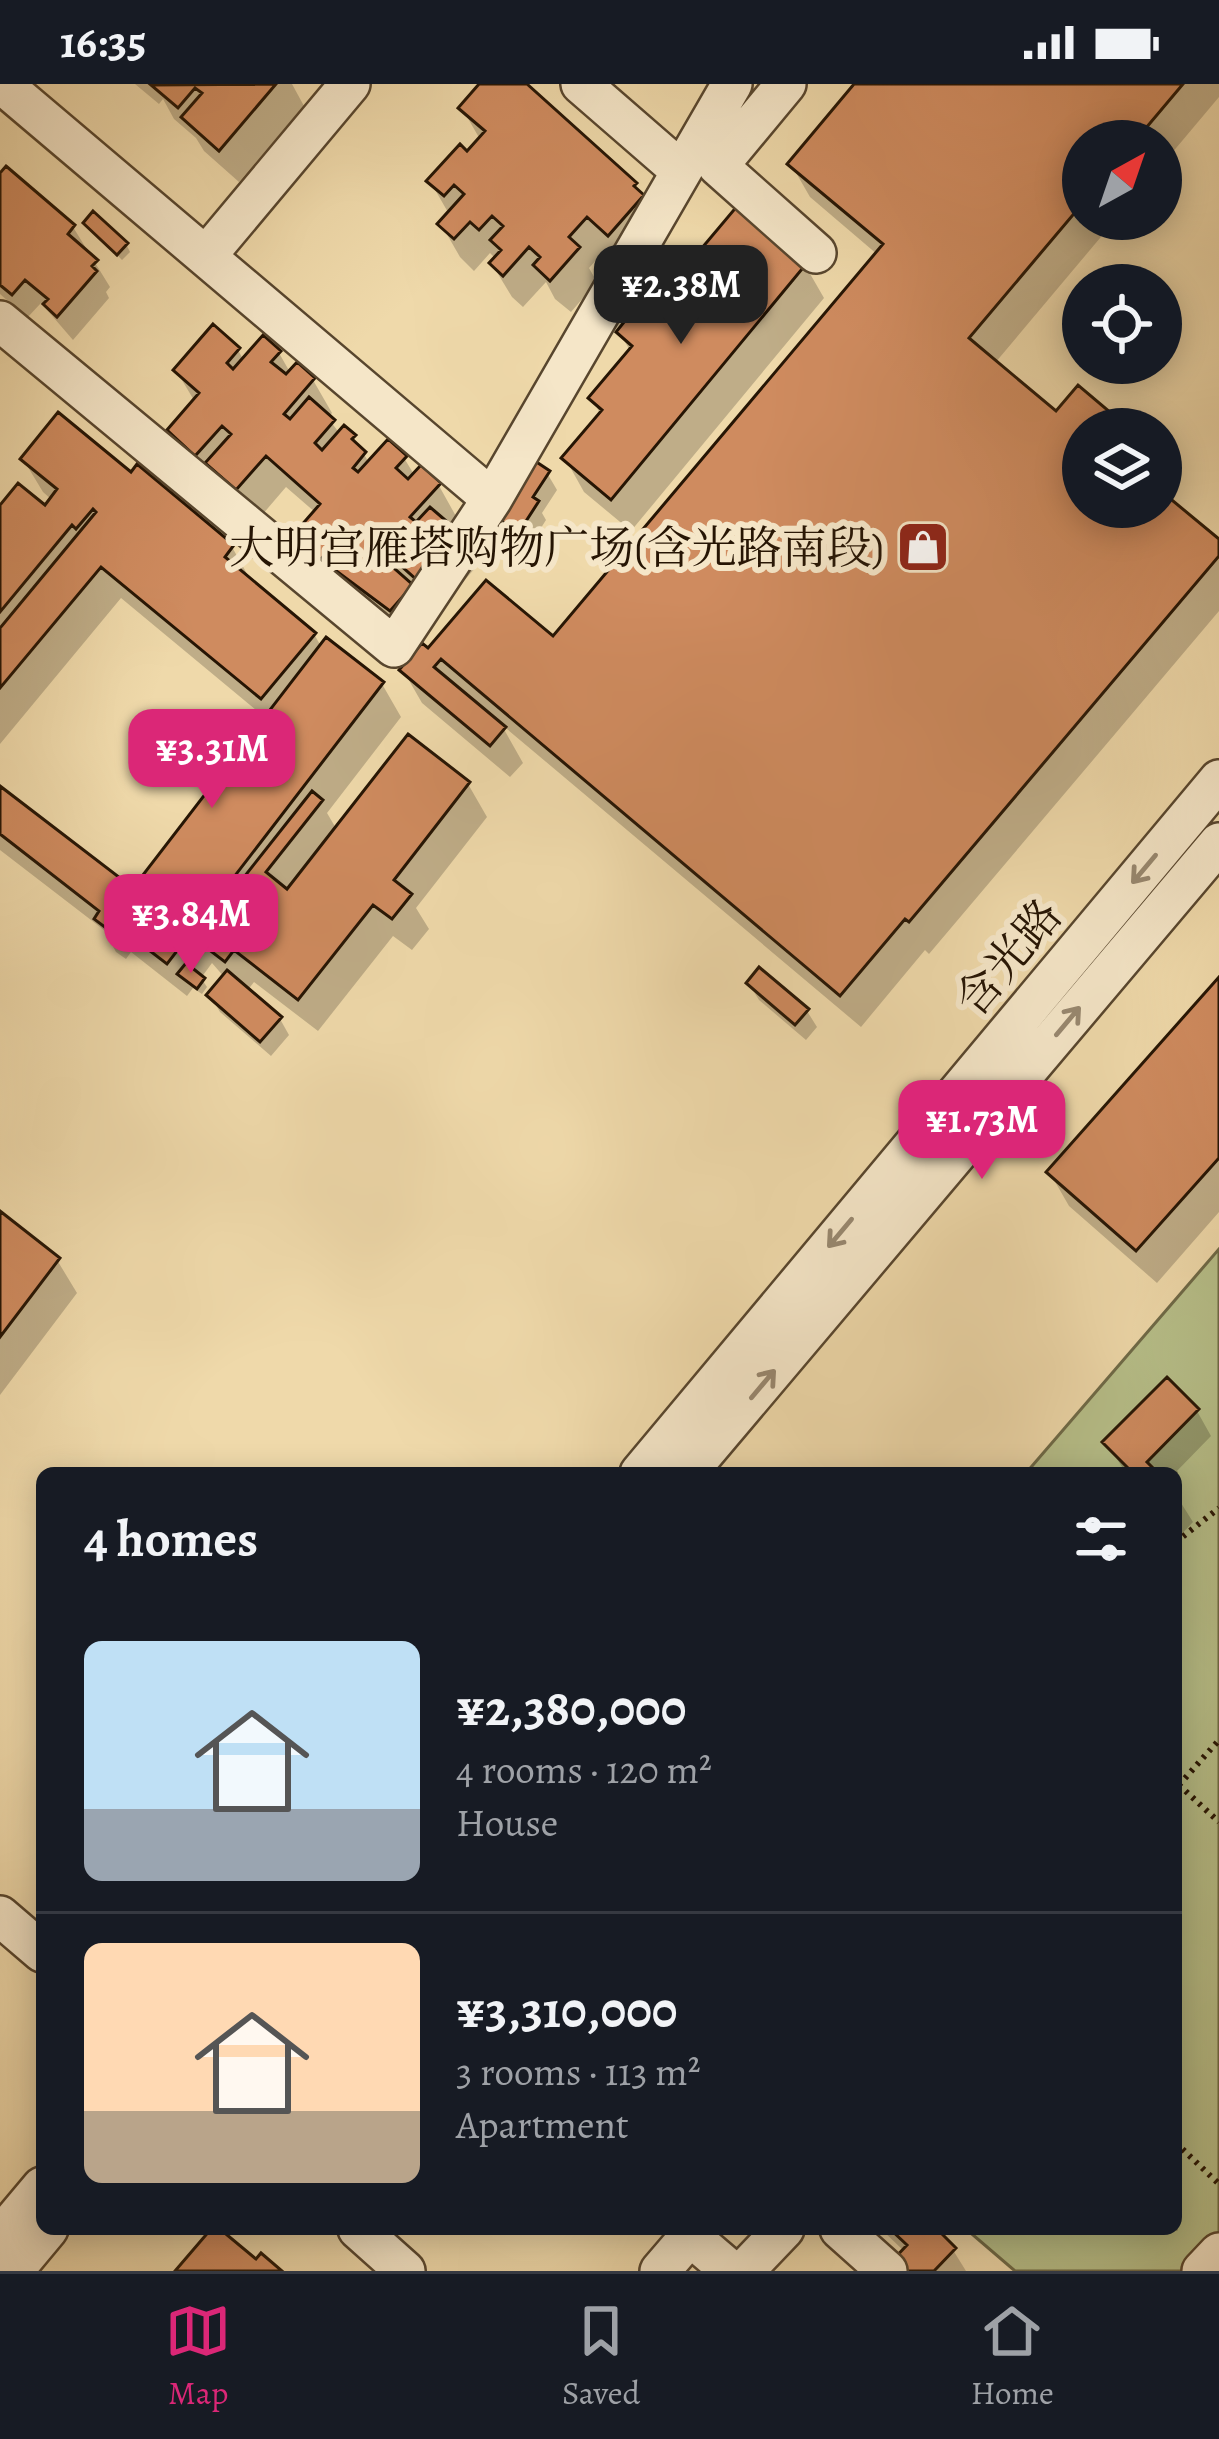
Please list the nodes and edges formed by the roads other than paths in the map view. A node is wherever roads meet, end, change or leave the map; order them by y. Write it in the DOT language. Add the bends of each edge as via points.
graph roads {
  1 [pos="2,84"];
  2 [pos="350,84"];
  3 [pos="581,84"];
  4 [pos="732,84"];
  5 [pos="786,84"];
  6 [pos="680,170"];
  7 [pos="815,253"];
  8 [pos="206,256"];
  9 [pos="0,320"];
  10 [pos="492,499"];
  11 [pos="1219,779"];
  12 [pos="1219,843"];
  13 [pos="645,1467"];
  14 [pos="692,1467"];
  15 [pos="0,1916"];
  16 [pos="36,1947"];
  17 [pos="36,2194"];
  18 [pos="43,2235"];
  19 [pos="365,2235"];
  20 [pos="778,2235"];
  21 [pos="847,2235"];
  22 [pos="0,2237"];
  23 [pos="1219,2253"];
  24 [pos="13,2271"];
  25 [pos="405,2271"];
  26 [pos="661,2271"];
  27 [pos="731,2271"];
  28 [pos="744,2271"];
  29 [pos="886,2271"];
  30 [pos="1202,2271"];
  1 -- 8 [label="street"];
  2 -- 8 [label="street"];
  3 -- 6 [label="street"];
  4 -- 6 [label="street"];
  5 -- 7 [label="street" via="718,166"];
  6 -- 10 [label="street"];
  8 -- 10 [label="street"];
  9 -- 10 [label="street" via="394,647"];
  11 -- 13 [label="street, 含光路, one-way"];
  14 -- 12 [label="street, 含光路, one-way"];
  15 -- 16 [label="street"];
  17 -- 22 [label="street"];
  18 -- 24 [label="street"];
  19 -- 25 [label="street"];
  20 -- 28 [label="street"];
  21 -- 29 [label="street"];
  23 -- 30 [label="street"];
  26 -- 27 [label="street" via="690,2236"];
}
